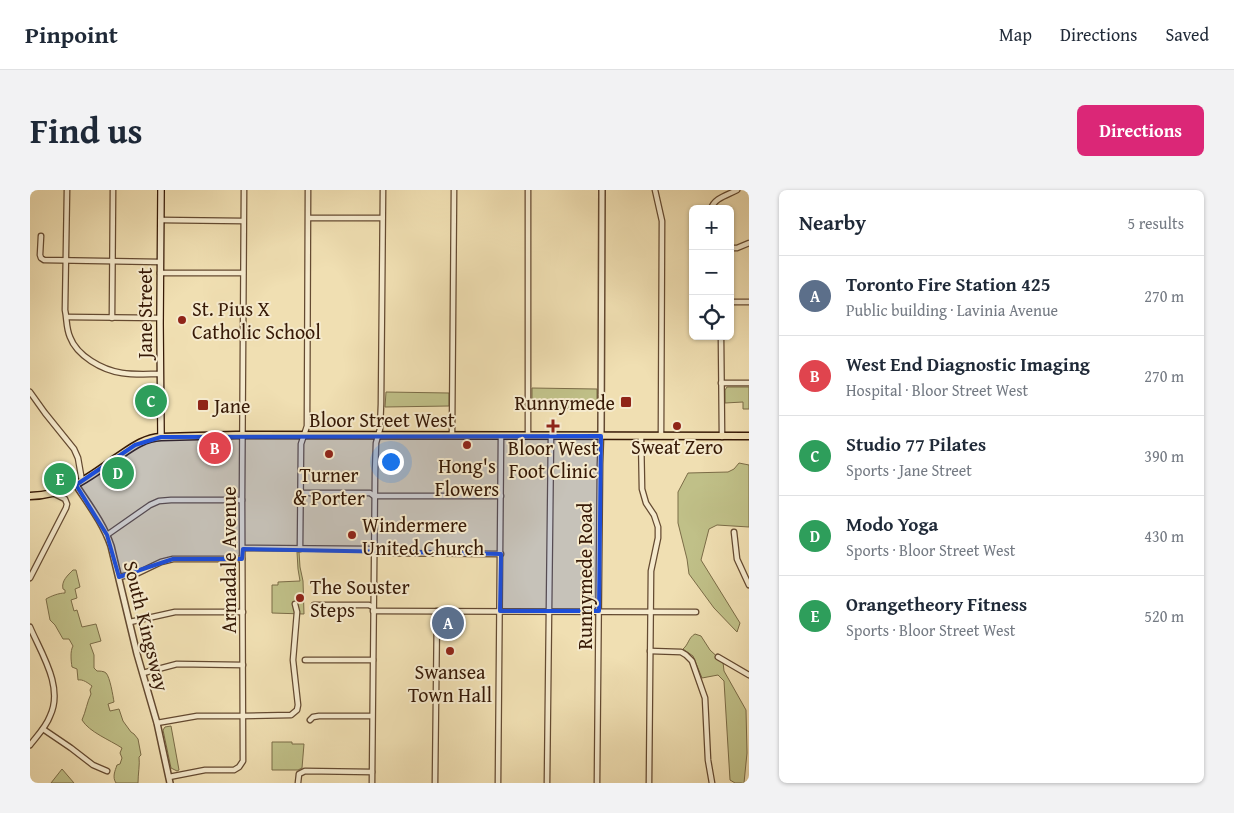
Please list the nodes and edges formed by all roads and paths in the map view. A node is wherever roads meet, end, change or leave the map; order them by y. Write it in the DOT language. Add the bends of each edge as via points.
graph roads {
  1 [pos="66,190"];
  2 [pos="113,190"];
  3 [pos="161,190"];
  4 [pos="244,190"];
  5 [pos="308,190"];
  6 [pos="383,190"];
  7 [pos="454,190"];
  8 [pos="528,190"];
  9 [pos="602,190"];
  10 [pos="655,190"];
  11 [pos="737,190"];
  12 [pos="712,205"];
  13 [pos="309,218"];
  14 [pos="382,218"];
  15 [pos="161,220"];
  16 [pos="243,221"];
  17 [pos="41,236"];
  18 [pos="749,243"];
  19 [pos="734,248"];
  20 [pos="66,261"];
  21 [pos="112,262"];
  22 [pos="160,262"];
  23 [pos="160,274"];
  24 [pos="243,274"];
  25 [pos="734,302"];
  26 [pos="749,302"];
  27 [pos="67,317"];
  28 [pos="112,318"];
  29 [pos="160,318"];
  30 [pos="721,340"];
  31 [pos="160,374"];
  32 [pos="721,383"];
  33 [pos="749,383"];
  34 [pos="30,392"];
  35 [pos="243,435"];
  36 [pos="305,435"];
  37 [pos="452,435"];
  38 [pos="378,436"];
  39 [pos="501,436"];
  40 [pos="528,436"];
  41 [pos="551,436"];
  42 [pos="601,436"];
  43 [pos="641,436"];
  44 [pos="661,436"];
  45 [pos="722,436"];
  46 [pos="749,436"];
  47 [pos="161,437"];
  48 [pos="79,483"];
  49 [pos="53,493"];
  50 [pos="301,493"];
  51 [pos="30,496"];
  52 [pos="374,496"];
  53 [pos="501,496"];
  54 [pos="242,500"];
  55 [pos="734,532"];
  56 [pos="107,535"];
  57 [pos="243,548"];
  58 [pos="300,549"];
  59 [pos="374,552"];
  60 [pos="501,554"];
  61 [pos="242,559"];
  62 [pos="119,577"];
  63 [pos="30,578"];
  64 [pos="749,585"];
  65 [pos="295,604"];
  66 [pos="314,605"];
  67 [pos="373,609"];
  68 [pos="437,611"];
  69 [pos="599,611"];
  70 [pos="242,612"];
  71 [pos="500,612"];
  72 [pos="550,612"];
  73 [pos="650,612"];
  74 [pos="696,612"];
  75 [pos="130,622"];
  76 [pos="30,627"];
  77 [pos="650,651"];
  78 [pos="718,656"];
  79 [pos="305,660"];
  80 [pos="373,660"];
  81 [pos="243,665"];
  82 [pos="143,673"];
  83 [pos="749,675"];
  84 [pos="242,716"];
  85 [pos="372,716"];
  86 [pos="310,720"];
  87 [pos="157,723"];
  88 [pos="42,729"];
  89 [pos="30,746"];
  90 [pos="107,771"];
  91 [pos="372,772"];
  92 [pos="169,780"];
  93 [pos="298,783"];
  94 [pos="372,783"];
  95 [pos="435,783"];
  96 [pos="498,783"];
  97 [pos="547,783"];
  98 [pos="597,783"];
  99 [pos="649,783"];
  100 [pos="712,783"];
  1 -- 20 [label="street"];
  2 -- 21 [label="street"];
  3 -- 15 [label="main road, Jane Street"];
  4 -- 16 [label="street, Armadale Avenue"];
  5 -- 13 [label="street"];
  6 -- 14 [label="street"];
  7 -- 37 [label="street"];
  8 -- 40 [label="street"];
  9 -- 42 [label="street, Runnymede Road"];
  10 -- 44 [label="street" via="662,221"];
  11 -- 12 [label="street"];
  13 -- 14 [label="street"];
  13 -- 36 [label="street"];
  14 -- 38 [label="street"];
  15 -- 16 [label="street"];
  15 -- 22 [label="main road, Jane Street"];
  16 -- 24 [label="street, Armadale Avenue"];
  17 -- 20 [label="street" via="42,260"];
  18 -- 19 [label="street"];
  20 -- 21 [label="street"];
  20 -- 27 [label="street"];
  21 -- 22 [label="street"];
  21 -- 28 [label="street"];
  22 -- 23 [label="main road, Jane Street"];
  23 -- 24 [label="street"];
  23 -- 29 [label="main road, Jane Street"];
  24 -- 35 [label="street, Armadale Avenue"];
  25 -- 26 [label="street"];
  27 -- 28 [label="street"];
  27 -- 31 [label="street" via="73,343 92,361 124,373"];
  28 -- 29 [label="street"];
  29 -- 31 [label="main road, Jane Street"];
  30 -- 32 [label="street"];
  31 -- 47 [label="main road, Jane Street"];
  32 -- 33 [label="street"];
  32 -- 45 [label="street"];
  34 -- 48 [label="street" via="74,449 78,458"];
  35 -- 36 [label="main road, Bloor Street West"];
  35 -- 47 [label="main road, Bloor Street West"];
  35 -- 54 [label="street, Armadale Avenue"];
  36 -- 38 [label="main road, Bloor Street West"];
  36 -- 50 [label="street" via="301,442"];
  37 -- 38 [label="main road, Bloor Street West"];
  37 -- 39 [label="main road, Bloor Street West"];
  38 -- 52 [label="street"];
  39 -- 40 [label="main road, Bloor Street West"];
  39 -- 53 [label="street"];
  40 -- 41 [label="main road, Bloor Street West"];
  41 -- 42 [label="main road, Bloor Street West"];
  41 -- 72 [label="street"];
  42 -- 43 [label="main road, Bloor Street West"];
  42 -- 69 [label="street, Runnymede Road"];
  43 -- 44 [label="main road, Bloor Street West"];
  43 -- 73 [label="street" via="642,490 656,521 658,538 651,571"];
  44 -- 45 [label="main road, Bloor Street West"];
  45 -- 46 [label="main road, Bloor Street West"];
  47 -- 48 [label="main road, Bloor Street West" via="136,445"];
  48 -- 49 [label="main road, Bloor Street West"];
  48 -- 56 [label="street, South Kingsway"];
  49 -- 51 [label="main road, Bloor Street West"];
  49 -- 63 [label="street" via="65,499 66,508"];
  50 -- 52 [label="street" via="370,493"];
  50 -- 58 [label="street"];
  52 -- 53 [label="street"];
  52 -- 59 [label="street"];
  53 -- 60 [label="street"];
  54 -- 56 [label="street" via="159,501"];
  54 -- 57 [label="street, Armadale Avenue"];
  55 -- 64 [label="street" via="737,559"];
  56 -- 62 [label="street, South Kingsway"];
  57 -- 58 [label="street"];
  57 -- 61 [label="street, Armadale Avenue"];
  58 -- 59 [label="street" via="369,549"];
  59 -- 60 [label="street"];
  59 -- 67 [label="street"];
  60 -- 71 [label="street"];
  61 -- 62 [label="street" via="173,559"];
  61 -- 70 [label="street, Armadale Avenue"];
  62 -- 75 [label="street, South Kingsway"];
  65 -- 84 [label="street" via="293,660 297,710 290,715"];
  66 -- 67 [label="street" via="369,605"];
  67 -- 68 [label="street"];
  67 -- 80 [label="street"];
  68 -- 71 [label="street"];
  68 -- 95 [label="street"];
  69 -- 72 [label="street"];
  69 -- 73 [label="street"];
  69 -- 98 [label="street, Runnymede Road"];
  70 -- 75 [label="street" via="175,612"];
  70 -- 81 [label="street, Armadale Avenue"];
  71 -- 72 [label="street"];
  71 -- 96 [label="street"];
  72 -- 97 [label="street"];
  73 -- 74 [label="street"];
  73 -- 77 [label="street"];
  75 -- 82 [label="street, South Kingsway"];
  76 -- 88 [label="street" via="54,685 53,710"];
  77 -- 99 [label="street"];
  77 -- 100 [label="street" via="681,652 692,661 705,698"];
  78 -- 83 [label="street"];
  79 -- 80 [label="street"];
  80 -- 85 [label="street"];
  81 -- 82 [label="street" via="177,664"];
  81 -- 84 [label="street, Armadale Avenue"];
  82 -- 87 [label="street, South Kingsway"];
  84 -- 87 [label="street" via="196,716"];
  84 -- 92 [label="street, Armadale Avenue" via="243,760 238,768 205,770"];
  85 -- 86 [label="street" via="319,716"];
  85 -- 91 [label="street"];
  87 -- 92 [label="street, South Kingsway"];
  88 -- 89 [label="street"];
  88 -- 90 [label="street" via="92,765"];
  91 -- 93 [label="street" via="305,771 299,774"];
  91 -- 94 [label="street"];
}
